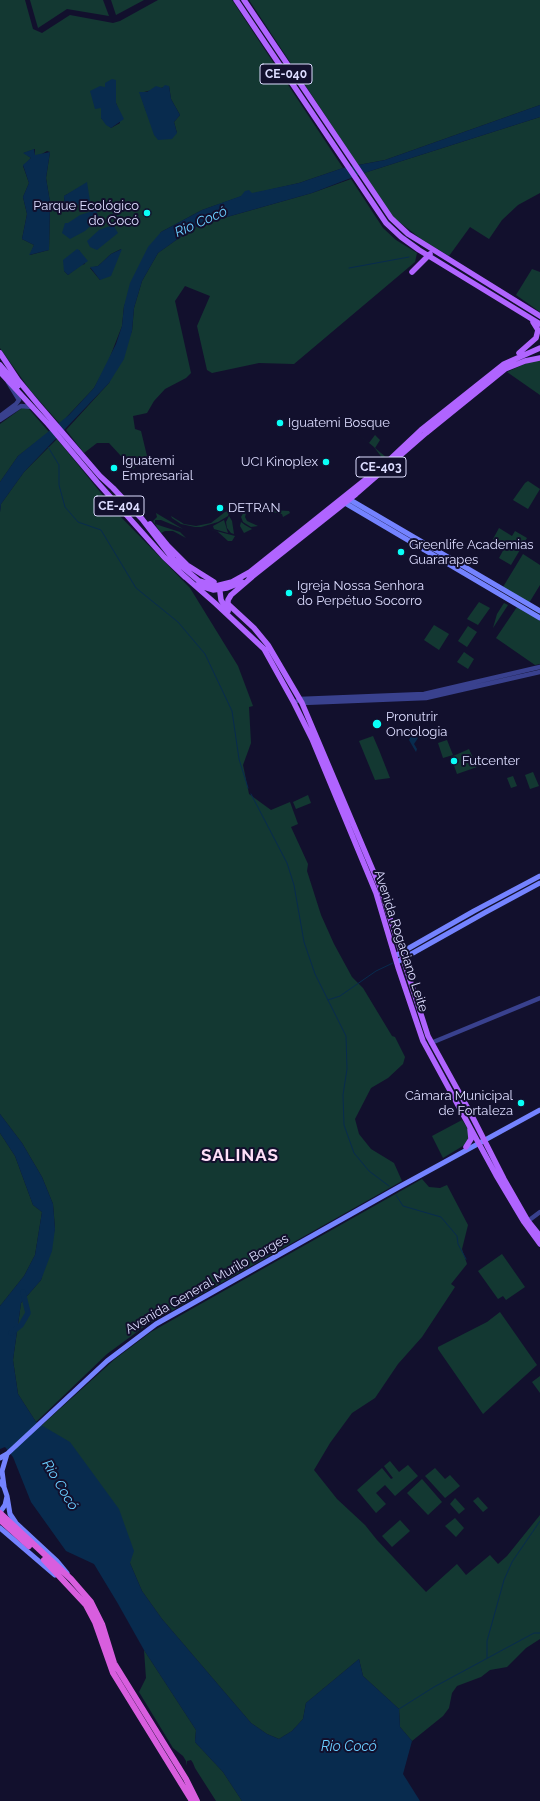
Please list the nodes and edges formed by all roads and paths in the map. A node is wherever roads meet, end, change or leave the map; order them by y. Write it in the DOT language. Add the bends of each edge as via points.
graph roads {
  1 [pos="236,0"];
  2 [pos="244,0"];
  3 [pos="241,7"];
  4 [pos="253,14"];
  5 [pos="255,27"];
  6 [pos="270,39"];
  7 [pos="408,234"];
  8 [pos="419,250"];
  9 [pos="429,253"];
  10 [pos="435,260"];
  11 [pos="458,267"];
  12 [pos="412,270"];
  13 [pos="489,289"];
  14 [pos="504,299"];
  15 [pos="540,316"];
  16 [pos="529,318"];
  17 [pos="540,324"];
  18 [pos="540,348"];
  19 [pos="0,353"];
  20 [pos="540,358"];
  21 [pos="0,359"];
  22 [pos="504,364"];
  23 [pos="0,365"];
  24 [pos="0,372"];
  25 [pos="18,380"];
  26 [pos="8,382"];
  27 [pos="34,405"];
  28 [pos="0,416"];
  29 [pos="0,420"];
  30 [pos="50,423"];
  31 [pos="346,499"];
  32 [pos="424,546"];
  33 [pos="183,575"];
  34 [pos="252,577"];
  35 [pos="215,584"];
  36 [pos="221,591"];
  37 [pos="540,611"];
  38 [pos="540,618"];
  39 [pos="263,639"];
  40 [pos="540,667"];
  41 [pos="540,672"];
  42 [pos="301,701"];
  43 [pos="294,703"];
  44 [pos="348,819"];
  45 [pos="540,876"];
  46 [pos="540,883"];
  47 [pos="483,906"];
  48 [pos="474,911"];
  49 [pos="486,912"];
  50 [pos="477,917"];
  51 [pos="398,954"];
  52 [pos="402,959"];
  53 [pos="397,962"];
  54 [pos="540,998"];
  55 [pos="432,1043"];
  56 [pos="448,1072"];
  57 [pos="442,1076"];
  58 [pos="540,1110"];
  59 [pos="467,1121"];
  60 [pos="481,1141"];
  61 [pos="466,1147"];
  62 [pos="399,1187"];
  63 [pos="540,1212"];
  64 [pos="528,1221"];
  65 [pos="540,1236"];
  66 [pos="540,1244"];
  67 [pos="7,1454"];
  68 [pos="0,1458"];
  69 [pos="2,1484"];
  70 [pos="6,1496"];
  71 [pos="0,1512"];
  72 [pos="0,1520"];
  73 [pos="0,1528"];
  74 [pos="41,1554"];
  75 [pos="71,1579"];
  76 [pos="73,1590"];
  77 [pos="192,1801"];
  78 [pos="197,1801"];
  1 -- 3 [label="main road, CE-040"];
  2 -- 4 [label="main road, CE-040"];
  3 -- 4 [label="main road" via="249,15"];
  3 -- 5 [label="main road, CE-040"];
  4 -- 6 [label="main road, CE-040"];
  5 -- 6 [label="main road" via="260,28"];
  5 -- 8 [label="main road, CE-040" via="386,223"];
  6 -- 7 [label="main road, CE-040" via="391,218"];
  7 -- 9 [label="main road"];
  7 -- 11 [label="main road, CE-040"];
  8 -- 9 [label="main road, CE-040"];
  8 -- 12 [label="main road" via="419,258"];
  9 -- 10 [label="main road, CE-040"];
  9 -- 11 [label="main road"];
  9 -- 12 [label="main road"];
  10 -- 12 [label="main road" via="424,262"];
  10 -- 13 [label="main road, CE-040"];
  11 -- 13 [label="main road, CE-040"];
  13 -- 14 [label="main road, CE-040"];
  14 -- 15 [label="main road, CE-040"];
  14 -- 16 [label="main road, CE-040"];
  16 -- 17 [label="main road, CE-040"];
  16 -- 22 [label="main road" via="537,327 536,338"];
  18 -- 22 [label="main road, CE-403"];
  19 -- 25 [label="main road"];
  20 -- 31 [label="main road, CE-403" via="505,369"];
  21 -- 25 [label="main road"];
  22 -- 31 [label="main road, CE-403" via="438,416"];
  23 -- 27 [label="main road"];
  24 -- 26 [label="main road"];
  25 -- 27 [label="main road"];
  26 -- 27 [label="main road"];
  26 -- 28 [label="street" via="19,400"];
  27 -- 29 [label="street" via="21,406"];
  27 -- 30 [label="main road, CE-404"];
  30 -- 33 [label="main road, CE-404" via="67,447"];
  30 -- 35 [label="main road, CE-404" via="72,443 100,476 145,518 187,565"];
  31 -- 32 [label="main road"];
  31 -- 34 [label="main road, CE-403"];
  31 -- 35 [label="main road, CE-403" via="246,575 227,584"];
  32 -- 37 [label="main road"];
  32 -- 38 [label="main road"];
  33 -- 36 [label="main road, CE-404" via="204,588"];
  33 -- 43 [label="main road, Avenida Rogaciano Leite / CE-404" via="260,645"];
  34 -- 36 [label="main road, CE-403"];
  34 -- 39 [label="main road" via="231,595 228,603"];
  36 -- 39 [label="main road" via="221,600 227,610"];
  39 -- 42 [label="main road, Avenida Rogaciano Leite"];
  40 -- 42 [label="street" via="424,694"];
  41 -- 42 [label="street" via="426,698"];
  42 -- 43 [label="street"];
  42 -- 44 [label="main road, Avenida Rogaciano Leite"];
  43 -- 44 [label="main road, Avenida Rogaciano Leite"];
  44 -- 51 [label="main road, Avenida Rogaciano Leite" via="384,899"];
  45 -- 47 [label="main road"];
  46 -- 49 [label="main road"];
  47 -- 48 [label="main road"];
  47 -- 49 [label="main road"];
  48 -- 50 [label="main road"];
  48 -- 51 [label="main road"];
  49 -- 50 [label="main road"];
  50 -- 52 [label="main road"];
  51 -- 52 [label="main road, Avenida Rogaciano Leite"];
  51 -- 53 [label="main road, Avenida Rogaciano Leite"];
  52 -- 53 [label="main road"];
  52 -- 55 [label="main road, Avenida Rogaciano Leite" via="424,1028"];
  53 -- 57 [label="main road, Avenida Rogaciano Leite" via="420,1034"];
  54 -- 55 [label="street"];
  55 -- 56 [label="main road, Avenida Rogaciano Leite"];
  56 -- 57 [label="main road" via="447,1076"];
  56 -- 60 [label="main road, Avenida Rogaciano Leite"];
  57 -- 59 [label="main road, Avenida Rogaciano Leite"];
  58 -- 60 [label="main road"];
  59 -- 60 [label="main road, Avenida Rogaciano Leite"];
  59 -- 61 [label="main road" via="472,1136"];
  60 -- 61 [label="main road, Avenida General Murilo Borges"];
  60 -- 62 [label="main road, Avenida General Murilo Borges"];
  60 -- 64 [label="main road, Avenida Rogaciano Leite"];
  60 -- 66 [label="main road, Avenida Rogaciano Leite" via="524,1222"];
  61 -- 62 [label="main road, Avenida General Murilo Borges"];
  62 -- 67 [label="main road, Avenida General Murilo Borges" via="156,1324 107,1361"];
  63 -- 64 [label="street"];
  64 -- 65 [label="main road, Avenida Rogaciano Leite"];
  67 -- 68 [label="main road, Avenida General Murilo Borges"];
  67 -- 69 [label="main road" via="2,1471"];
  69 -- 70 [label="main road"];
  70 -- 71 [label="main road" via="5,1505"];
  70 -- 75 [label="main road" via="8,1509 16,1523 60,1564"];
  71 -- 74 [label="highway"];
  72 -- 74 [label="highway"];
  73 -- 76 [label="main road"];
  74 -- 75 [label="highway"];
  74 -- 76 [label="highway"];
  75 -- 78 [label="highway" via="96,1611 114,1663"];
  76 -- 77 [label="highway" via="86,1605 95,1622 113,1673"];
}
